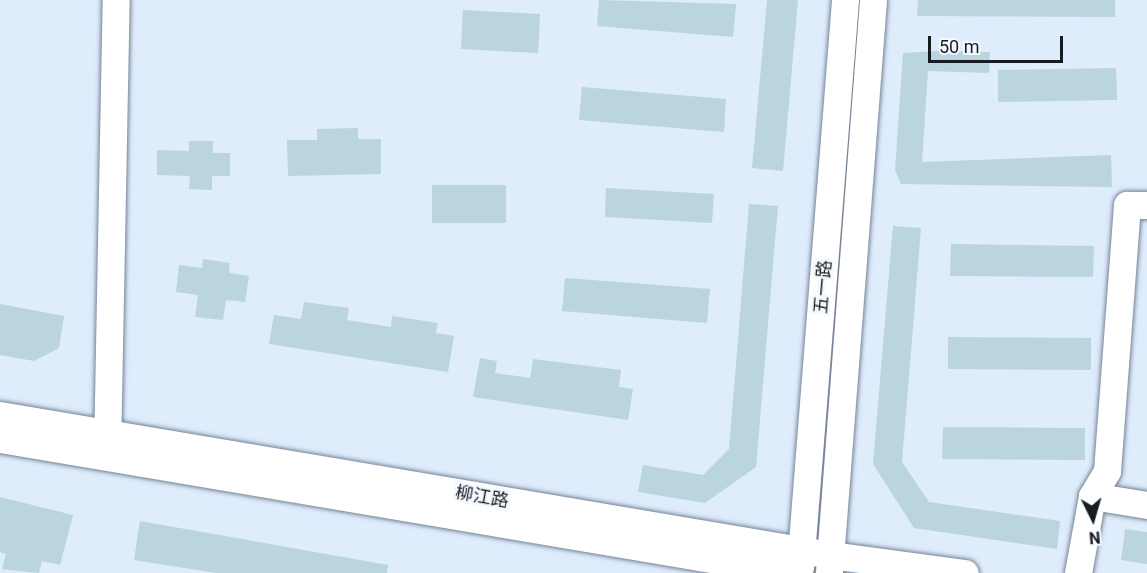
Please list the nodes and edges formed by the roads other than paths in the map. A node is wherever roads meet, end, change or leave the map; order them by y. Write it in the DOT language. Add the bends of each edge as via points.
graph roads {
  1 [pos="116,0"];
  2 [pos="845,0"];
  3 [pos="873,0"];
  4 [pos="1147,205"];
  5 [pos="0,415"];
  6 [pos="0,439"];
  7 [pos="108,446"];
  8 [pos="1092,496"];
  9 [pos="1147,505"];
  10 [pos="830,564"];
  11 [pos="798,566"];
  12 [pos="965,573"];
  13 [pos="1078,573"];
  1 -- 7 [label="street"];
  2 -- 11 [label="street, 五一路"];
  3 -- 10 [label="street, 五一路"];
  4 -- 8 [label="street" via="1127,205 1107,471"];
  5 -- 7 [label="street, 柳江路"];
  6 -- 7 [label="street, 柳江路"];
  7 -- 11 [label="street, 柳江路"];
  8 -- 9 [label="street"];
  8 -- 13 [label="street"];
  10 -- 11 [label="street, 柳江路"];
  10 -- 12 [label="street, 柳江路"];
}
